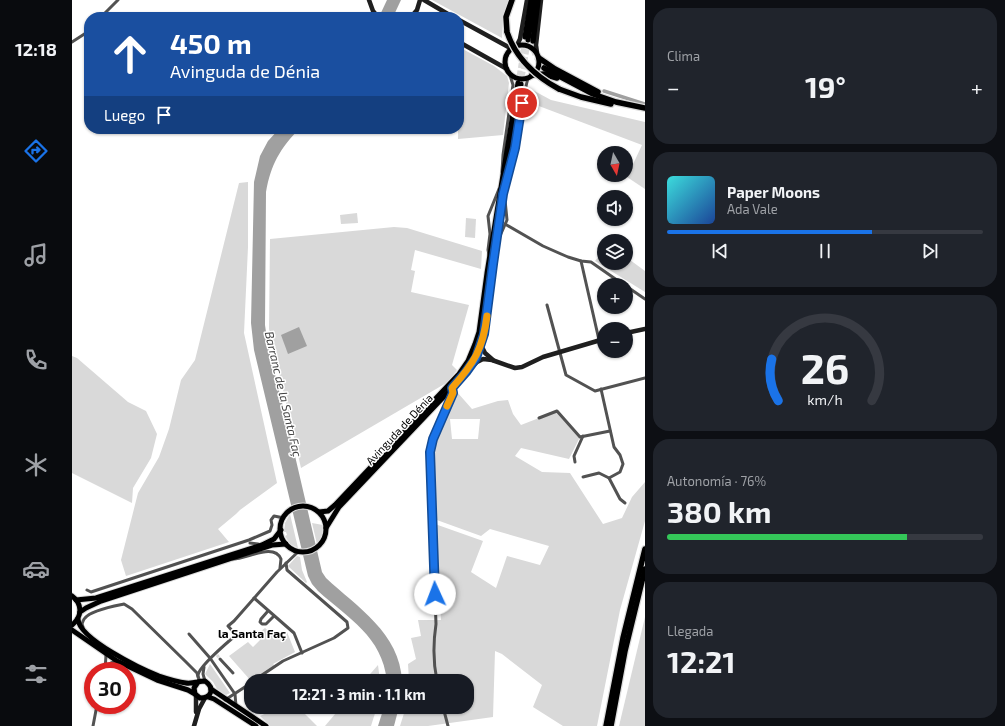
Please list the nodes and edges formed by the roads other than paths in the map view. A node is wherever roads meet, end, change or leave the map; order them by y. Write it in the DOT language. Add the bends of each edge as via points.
graph roads {
  1 [pos="118,0"];
  2 [pos="369,0"];
  3 [pos="420,0"];
  4 [pos="424,0"];
  5 [pos="512,0"];
  6 [pos="527,0"];
  7 [pos="531,0"];
  8 [pos="535,0"];
  9 [pos="540,0"];
  10 [pos="106,12"];
  11 [pos="374,12"];
  12 [pos="415,12"];
  13 [pos="444,12"];
  14 [pos="464,23"];
  15 [pos="84,35"];
  16 [pos="529,40"];
  17 [pos="72,42"];
  18 [pos="464,45"];
  19 [pos="514,48"];
  20 [pos="538,56"];
  21 [pos="544,68"];
  22 [pos="508,70"];
  23 [pos="530,76"];
  24 [pos="519,83"];
  25 [pos="624,105"];
  26 [pos="645,108"];
  27 [pos="645,112"];
  28 [pos="504,182"];
  29 [pos="499,210"];
  30 [pos="490,212"];
  31 [pos="507,214"];
  32 [pos="488,219"];
  33 [pos="505,224"];
  34 [pos="497,225"];
  35 [pos="496,245"];
  36 [pos="489,257"];
  37 [pos="581,261"];
  38 [pos="614,278"];
  39 [pos="633,291"];
  40 [pos="645,299"];
  41 [pos="548,305"];
  42 [pos="481,320"];
  43 [pos="597,322"];
  44 [pos="645,329"];
  45 [pos="633,332"];
  46 [pos="597,341"];
  47 [pos="481,345"];
  48 [pos="559,352"];
  49 [pos="478,353"];
  50 [pos="494,361"];
  51 [pos="466,372"];
  52 [pos="645,378"];
  53 [pos="452,388"];
  54 [pos="601,389"];
  55 [pos="539,418"];
  56 [pos="610,431"];
  57 [pos="583,436"];
  58 [pos="575,462"];
  59 [pos="583,477"];
  60 [pos="609,478"];
  61 [pos="625,502"];
  62 [pos="319,512"];
  63 [pos="284,518"];
  64 [pos="326,528"];
  65 [pos="281,530"];
  66 [pos="249,542"];
  67 [pos="286,544"];
  68 [pos="262,545"];
  69 [pos="645,549"];
  70 [pos="300,551"];
  71 [pos="236,554"];
  72 [pos="232,559"];
  73 [pos="286,563"];
  74 [pos="645,569"];
  75 [pos="287,570"];
  76 [pos="278,571"];
  77 [pos="87,590"];
  78 [pos="74,598"];
  79 [pos="254,598"];
  80 [pos="268,611"];
  81 [pos="80,612"];
  82 [pos="274,616"];
  83 [pos="78,619"];
  84 [pos="72,625"];
  85 [pos="72,630"];
  86 [pos="85,632"];
  87 [pos="188,634"];
  88 [pos="302,653"];
  89 [pos="106,655"];
  90 [pos="210,658"];
  91 [pos="220,659"];
  92 [pos="117,661"];
  93 [pos="106,662"];
  94 [pos="114,662"];
  95 [pos="204,667"];
  96 [pos="233,673"];
  97 [pos="264,674"];
  98 [pos="436,674"];
  99 [pos="200,680"];
  100 [pos="244,688"];
  101 [pos="211,689"];
  102 [pos="235,694"];
  103 [pos="196,695"];
  104 [pos="206,697"];
  105 [pos="225,700"];
  106 [pos="236,707"];
  107 [pos="95,714"];
  108 [pos="445,714"];
  109 [pos="195,724"];
  110 [pos="93,726"];
  111 [pos="256,726"];
  112 [pos="266,726"];
  113 [pos="448,726"];
  114 [pos="606,726"];
  115 [pos="611,726"];
  1 -- 10 [label="street"];
  2 -- 11 [label="main road"];
  3 -- 12 [label="main road"];
  4 -- 13 [label="main road"];
  5 -- 25 [label="highway, bridge" via="506,17 507,32 524,64 539,78 559,89 581,97"];
  6 -- 19 [label="main road" via="520,39"];
  7 -- 16 [label="main road"];
  8 -- 16 [label="main road"];
  9 -- 16 [label="highway"];
  9 -- 20 [label="main road" via="536,45"];
  14 -- 19 [label="main road"];
  15 -- 17 [label="street"];
  18 -- 22 [label="main road"];
  19 -- 20 [label="main road" via="525,45"];
  19 -- 22 [label="main road" via="506,58"];
  20 -- 23 [label="main road" via="537,70"];
  20 -- 25 [label="highway" via="555,69"];
  21 -- 25 [label="highway" via="584,90"];
  22 -- 23 [label="main road" via="519,78"];
  22 -- 28 [label="street, Avinguda de Dénia" via="513,85 501,166"];
  23 -- 25 [label="highway" via="550,75 592,97"];
  23 -- 28 [label="street, Avinguda de Dénia" via="522,103 509,175"];
  24 -- 28 [label="main road, Avinguda de Dénia"];
  25 -- 26 [label="highway"];
  25 -- 27 [label="highway"];
  28 -- 29 [label="main road, Avinguda de Dénia"];
  28 -- 30 [label="street, Avinguda de Dénia"];
  28 -- 31 [label="street, Avinguda de Dénia"];
  29 -- 30 [label="street"];
  29 -- 31 [label="street"];
  29 -- 34 [label="main road, Avinguda de Dénia"];
  30 -- 32 [label="street, Avinguda de Dénia"];
  31 -- 33 [label="street, Avinguda de Dénia"];
  32 -- 34 [label="street"];
  32 -- 36 [label="street, Avinguda de Dénia"];
  33 -- 34 [label="street"];
  33 -- 35 [label="street, Avinguda de Dénia"];
  33 -- 37 [label="street" via="543,246"];
  34 -- 35 [label="main road, Avinguda de Dénia"];
  34 -- 36 [label="main road, Avinguda de Dénia"];
  35 -- 47 [label="main road, Avinguda de Dénia"];
  36 -- 42 [label="main road, Avinguda de Dénia"];
  37 -- 38 [label="street" via="591,262"];
  37 -- 43 [label="street"];
  39 -- 40 [label="street"];
  41 -- 48 [label="street"];
  42 -- 49 [label="main road"];
  42 -- 62 [label="main road, Avinguda de Dénia" via="475,344 459,374 335,505 328,511"];
  44 -- 45 [label="main road"];
  46 -- 48 [label="main road"];
  47 -- 49 [label="main road, Avinguda de Dénia"];
  47 -- 50 [label="main road"];
  48 -- 50 [label="main road" via="515,368"];
  48 -- 54 [label="street" via="566,375 595,391"];
  49 -- 50 [label="main road"];
  49 -- 51 [label="main road, Avinguda de Dénia"];
  50 -- 51 [label="main road" via="480,360"];
  51 -- 53 [label="main road, Avinguda de Dénia"];
  52 -- 54 [label="street"];
  53 -- 64 [label="main road, Avinguda de Dénia" via="339,507"];
  53 -- 98 [label="street" via="453,393 430,452 436,624 433,645"];
  54 -- 56 [label="street"];
  55 -- 57 [label="street" via="557,411 580,437"];
  56 -- 57 [label="street"];
  56 -- 60 [label="street" via="614,447 623,464 620,472"];
  57 -- 58 [label="street" via="574,456"];
  59 -- 60 [label="street" via="599,473"];
  60 -- 61 [label="street" via="620,500"];
  62 -- 63 [label="main road" via="308,507 297,507"];
  62 -- 64 [label="main road" via="324,518"];
  63 -- 65 [label="main road"];
  63 -- 66 [label="street" via="274,516 270,531"];
  64 -- 70 [label="main road" via="323,540 317,547"];
  65 -- 67 [label="main road"];
  65 -- 68 [label="main road" via="274,539"];
  66 -- 68 [label="street"];
  66 -- 71 [label="street" via="249,547"];
  66 -- 77 [label="street" via="91,592"];
  67 -- 70 [label="main road"];
  67 -- 72 [label="main road" via="272,545"];
  68 -- 71 [label="main road"];
  69 -- 114 [label="highway" via="620,651"];
  70 -- 73 [label="street"];
  71 -- 78 [label="main road" via="96,598"];
  72 -- 76 [label="street" via="265,551 276,552 282,562"];
  72 -- 81 [label="main road" via="101,602"];
  73 -- 75 [label="street"];
  73 -- 76 [label="street"];
  74 -- 115 [label="highway"];
  75 -- 76 [label="street"];
  75 -- 88 [label="street" via="347,622 348,628 334,638"];
  76 -- 79 [label="street"];
  78 -- 81 [label="main road"];
  79 -- 80 [label="street"];
  79 -- 90 [label="street" via="228,626 236,635"];
  80 -- 82 [label="street"];
  80 -- 82 [label="street" via="261,618 262,624 266,624"];
  81 -- 83 [label="main road"];
  82 -- 88 [label="street" via="294,633"];
  83 -- 84 [label="main road"];
  83 -- 86 [label="main road" via="80,627"];
  85 -- 89 [label="main road"];
  86 -- 99 [label="main road" via="104,648 147,671 184,682"];
  86 -- 99 [label="street" via="82,624 84,618 104,608 124,604 185,660"];
  87 -- 90 [label="street"];
  88 -- 97 [label="street" via="283,661"];
  89 -- 92 [label="main road"];
  89 -- 93 [label="street"];
  90 -- 95 [label="street"];
  90 -- 102 [label="street"];
  91 -- 96 [label="street"];
  92 -- 94 [label="street"];
  92 -- 103 [label="main road"];
  95 -- 99 [label="street"];
  95 -- 99 [label="street" via="200,672"];
  99 -- 101 [label="main road" via="210,684"];
  99 -- 103 [label="main road" via="194,688"];
  100 -- 102 [label="street"];
  101 -- 104 [label="main road"];
  101 -- 105 [label="main road"];
  102 -- 105 [label="street"];
  102 -- 106 [label="street"];
  103 -- 104 [label="main road" via="200,698"];
  103 -- 109 [label="main road"];
  104 -- 109 [label="main road"];
  104 -- 111 [label="main road" via="214,699"];
  105 -- 106 [label="main road"];
  106 -- 112 [label="main road"];
  107 -- 110 [label="street"];
  108 -- 113 [label="street"];
}
